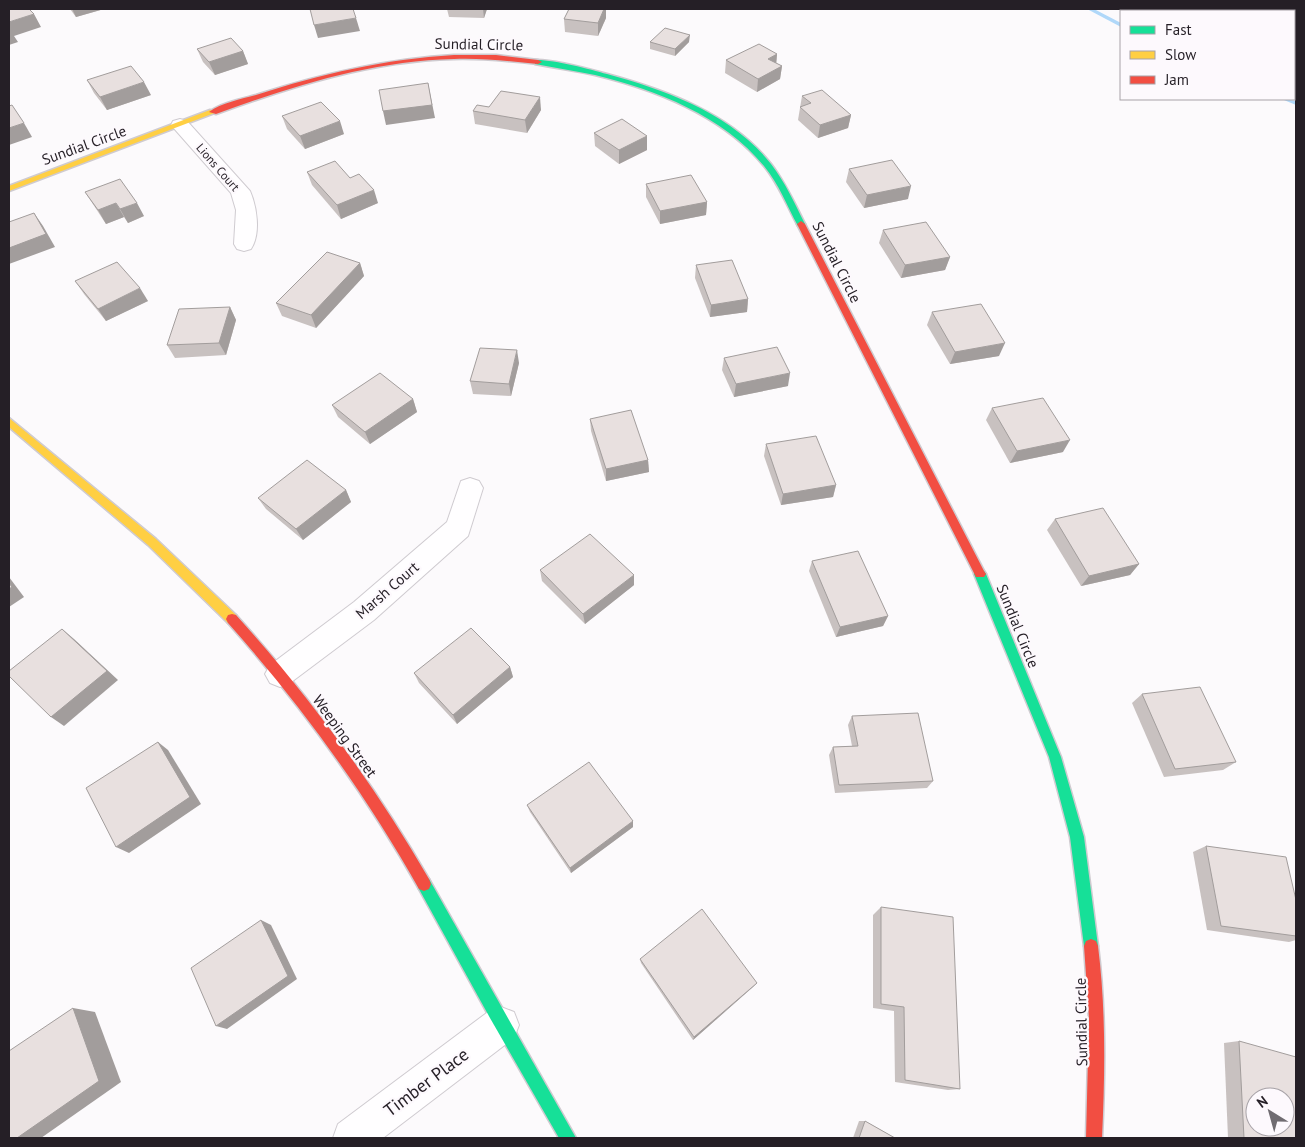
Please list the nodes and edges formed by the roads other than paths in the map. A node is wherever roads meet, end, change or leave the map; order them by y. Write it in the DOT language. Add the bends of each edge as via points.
graph roads {
  1 [pos="180,125"];
  2 [pos="9,189"];
  3 [pos="244,244"];
  4 [pos="9,422"];
  5 [pos="470,488"];
  6 [pos="280,674"];
  7 [pos="501,1025"];
  8 [pos="352,1138"];
  9 [pos="568,1138"];
  10 [pos="1094,1138"];
  1 -- 2 [label="street, Sundial Circle"];
  1 -- 3 [label="street, Lions Court" via="240,191 246,202"];
  1 -- 10 [label="street, Sundial Circle" via="279,90 374,64 492,56 602,73 655,90 714,120 767,164 988,589 1055,757 1077,837 1095,974"];
  4 -- 6 [label="street, Weeping Street" via="172,559"];
  5 -- 6 [label="street, Marsh Court" via="459,528 364,611"];
  6 -- 7 [label="street, Weeping Street" via="361,782 403,847"];
  7 -- 8 [label="street, Timber Place"];
  7 -- 9 [label="street, Weeping Street"];
}
